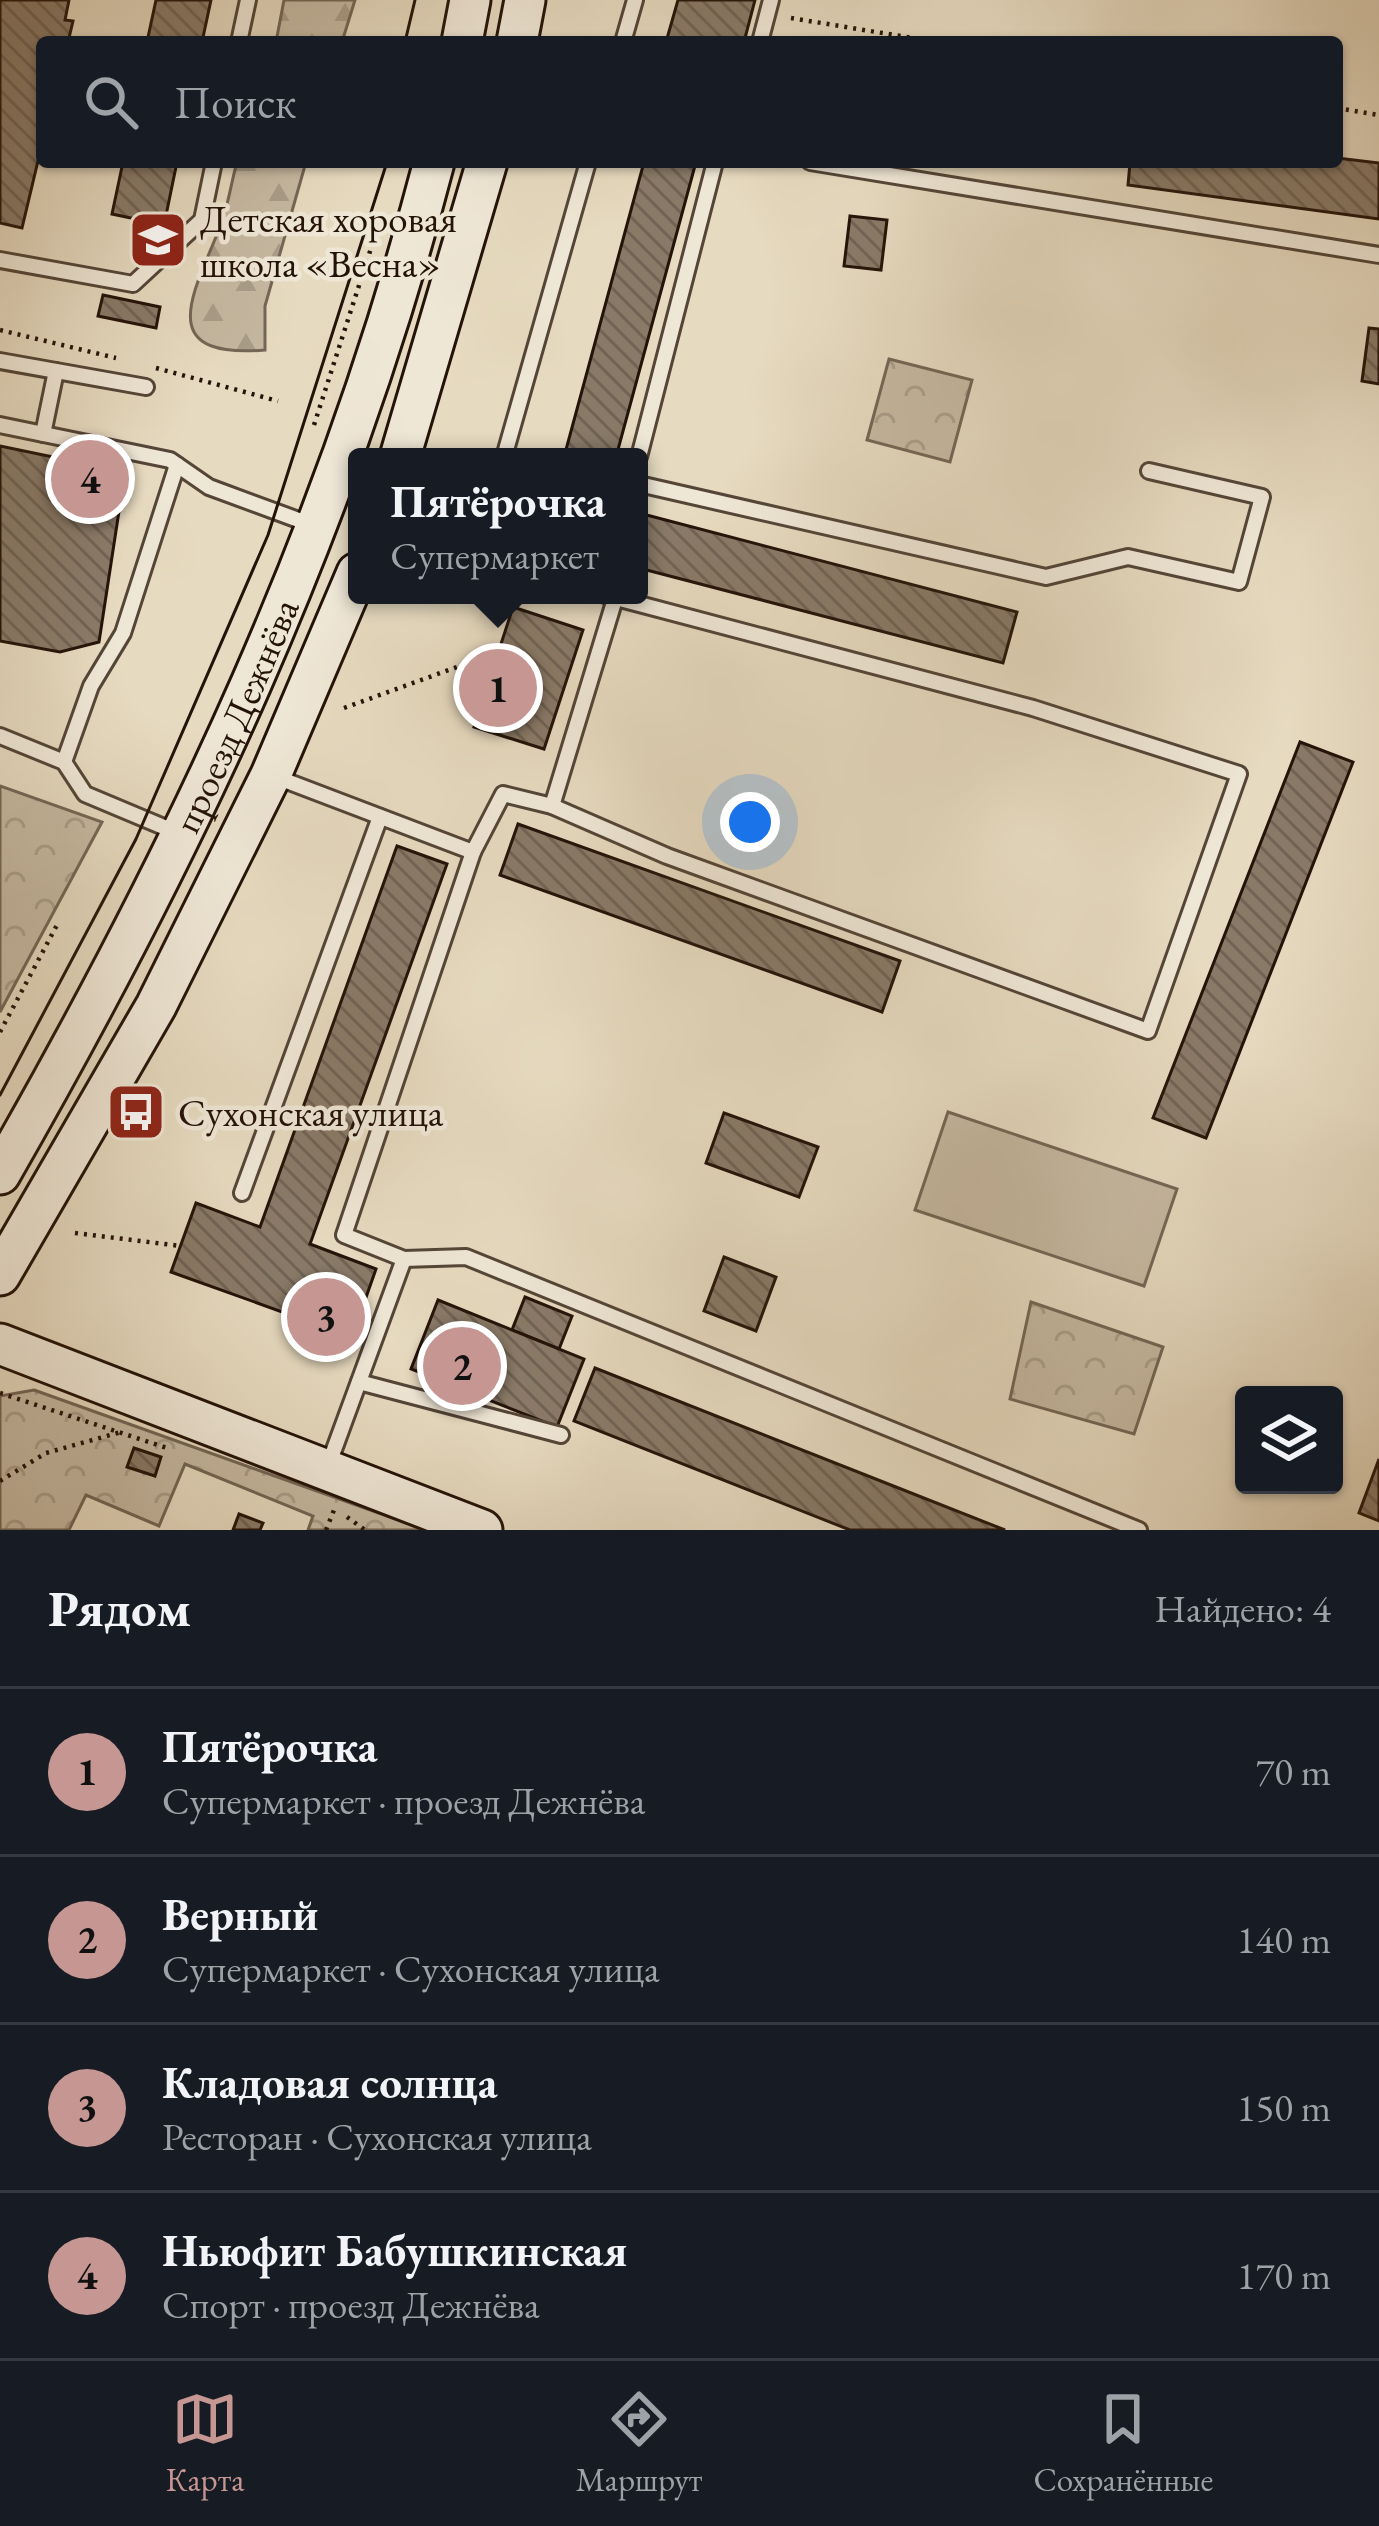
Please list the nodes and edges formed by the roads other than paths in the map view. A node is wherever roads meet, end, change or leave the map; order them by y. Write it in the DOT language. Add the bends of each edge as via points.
graph roads {
  1 [pos="248,0"];
  2 [pos="470,0"];
  3 [pos="525,0"];
  4 [pos="635,0"];
  5 [pos="240,36"];
  6 [pos="463,36"];
  7 [pos="518,36"];
  8 [pos="625,36"];
  9 [pos="213,168"];
  10 [pos="432,168"];
  11 [pos="486,168"];
  12 [pos="587,168"];
  13 [pos="713,168"];
  14 [pos="847,168"];
  15 [pos="1379,255"];
  16 [pos="0,260"];
  17 [pos="0,361"];
  18 [pos="56,371"];
  19 [pos="146,387"];
  20 [pos="0,425"];
  21 [pos="43,434"];
  22 [pos="403,448"];
  23 [pos="507,448"];
  24 [pos="640,448"];
  25 [pos="177,465"];
  26 [pos="1149,471"];
  27 [pos="648,486"];
  28 [pos="319,527"];
  29 [pos="348,594"];
  30 [pos="608,604"];
  31 [pos="637,604"];
  32 [pos="0,736"];
  33 [pos="64,762"];
  34 [pos="271,775"];
  35 [pos="552,806"];
  36 [pos="380,817"];
  37 [pos="183,835"];
  38 [pos="473,852"];
  39 [pos="0,1174"];
  40 [pos="242,1193"];
  41 [pos="404,1259"];
  42 [pos="0,1275"];
  43 [pos="0,1343"];
  44 [pos="359,1382"];
  45 [pos="561,1435"];
  46 [pos="327,1471"];
  47 [pos="482,1530"];
  48 [pos="1138,1530"];
  1 -- 5 [label="lane"];
  2 -- 6 [label="main road"];
  3 -- 7 [label="main road"];
  4 -- 8 [label="lane"];
  9 -- 16 [label="lane" via="202,220 133,284"];
  10 -- 28 [label="main road, проезд Дежнёва"];
  11 -- 22 [label="main road"];
  12 -- 23 [label="lane"];
  13 -- 24 [label="lane"];
  14 -- 15 [label="lane"];
  17 -- 18 [label="lane"];
  18 -- 19 [label="lane"];
  18 -- 21 [label="lane"];
  20 -- 21 [label="lane"];
  21 -- 25 [label="lane"];
  25 -- 28 [label="lane" via="209,487"];
  25 -- 33 [label="lane" via="123,633 91,686"];
  26 -- 27 [label="lane" via="1262,496 1239,582 1128,557 1046,578"];
  28 -- 37 [label="main road, проезд Дежнёва"];
  29 -- 34 [label="main road, проезд Дежнёва"];
  30 -- 35 [label="lane"];
  31 -- 35 [label="lane" via="1033,708 1239,774 1148,1031 667,856"];
  32 -- 33 [label="lane"];
  33 -- 37 [label="lane" via="85,794"];
  34 -- 36 [label="lane"];
  34 -- 42 [label="main road, проезд Дежнёва" via="156,1006"];
  35 -- 38 [label="lane" via="503,794"];
  36 -- 38 [label="lane"];
  36 -- 40 [label="lane"];
  37 -- 39 [label="main road, проезд Дежнёва"];
  38 -- 41 [label="lane" via="344,1235"];
  41 -- 44 [label="lane"];
  41 -- 48 [label="lane" via="466,1257"];
  43 -- 46 [label="main road"];
  44 -- 45 [label="lane"];
  44 -- 46 [label="lane"];
  46 -- 47 [label="main road"];
}
